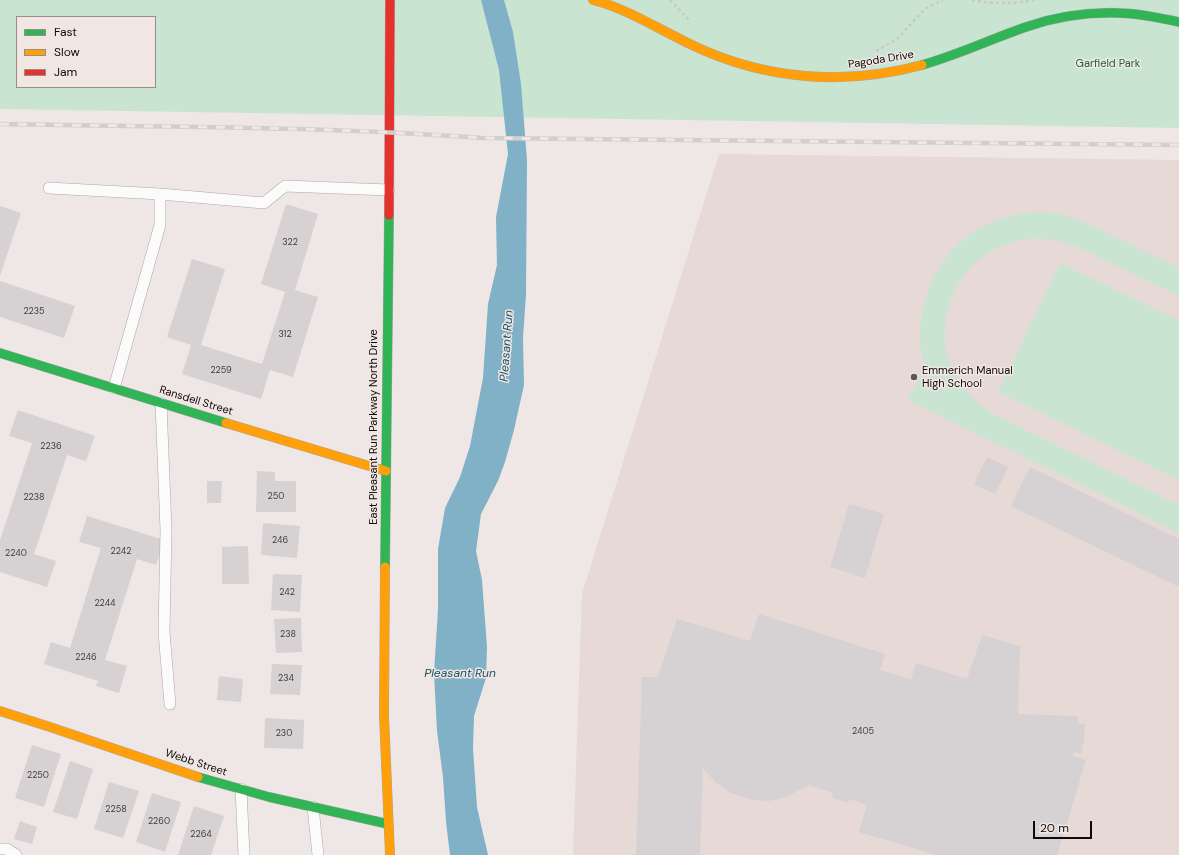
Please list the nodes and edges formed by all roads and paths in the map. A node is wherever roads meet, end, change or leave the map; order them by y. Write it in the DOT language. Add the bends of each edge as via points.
graph roads {
  1 [pos="390,0"];
  2 [pos="593,0"];
  3 [pos="943,0"];
  4 [pos="972,0"];
  5 [pos="1038,0"];
  6 [pos="1179,22"];
  7 [pos="872,53"];
  8 [pos="49,188"];
  9 [pos="389,190"];
  10 [pos="160,194"];
  11 [pos="0,353"];
  12 [pos="114,388"];
  13 [pos="161,403"];
  14 [pos="386,471"];
  15 [pos="170,704"];
  16 [pos="0,711"];
  17 [pos="241,789"];
  18 [pos="313,807"];
  19 [pos="388,824"];
  20 [pos="0,849"];
  21 [pos="16,855"];
  22 [pos="244,855"];
  23 [pos="318,855"];
  24 [pos="390,855"];
  1 -- 9 [label="street, East Pleasant Run Parkway North Drive"];
  2 -- 6 [label="street, Pagoda Drive" via="632,15 700,49 733,62 789,75 816,77 878,74 920,66 1029,26 1073,16 1128,13"];
  3 -- 7 [label="path" via="925,9 896,40"];
  4 -- 5 [label="path" via="988,3"];
  8 -- 10 [label="lane"];
  9 -- 10 [label="lane" via="285,186 264,203"];
  9 -- 14 [label="street, East Pleasant Run Parkway North Drive"];
  10 -- 12 [label="lane" via="160,225"];
  11 -- 12 [label="street, Ransdell Street"];
  12 -- 13 [label="street, Ransdell Street"];
  13 -- 14 [label="street, Ransdell Street"];
  13 -- 15 [label="lane" via="166,530 164,632"];
  14 -- 19 [label="street, East Pleasant Run Parkway North Drive" via="384,715"];
  16 -- 17 [label="street, Webb Street"];
  17 -- 18 [label="street, Webb Street"];
  17 -- 22 [label="lane"];
  18 -- 19 [label="street, Webb Street"];
  18 -- 23 [label="lane"];
  19 -- 24 [label="street, East Pleasant Run Parkway North Drive"];
  20 -- 21 [label="lane" via="7,849"];
}
